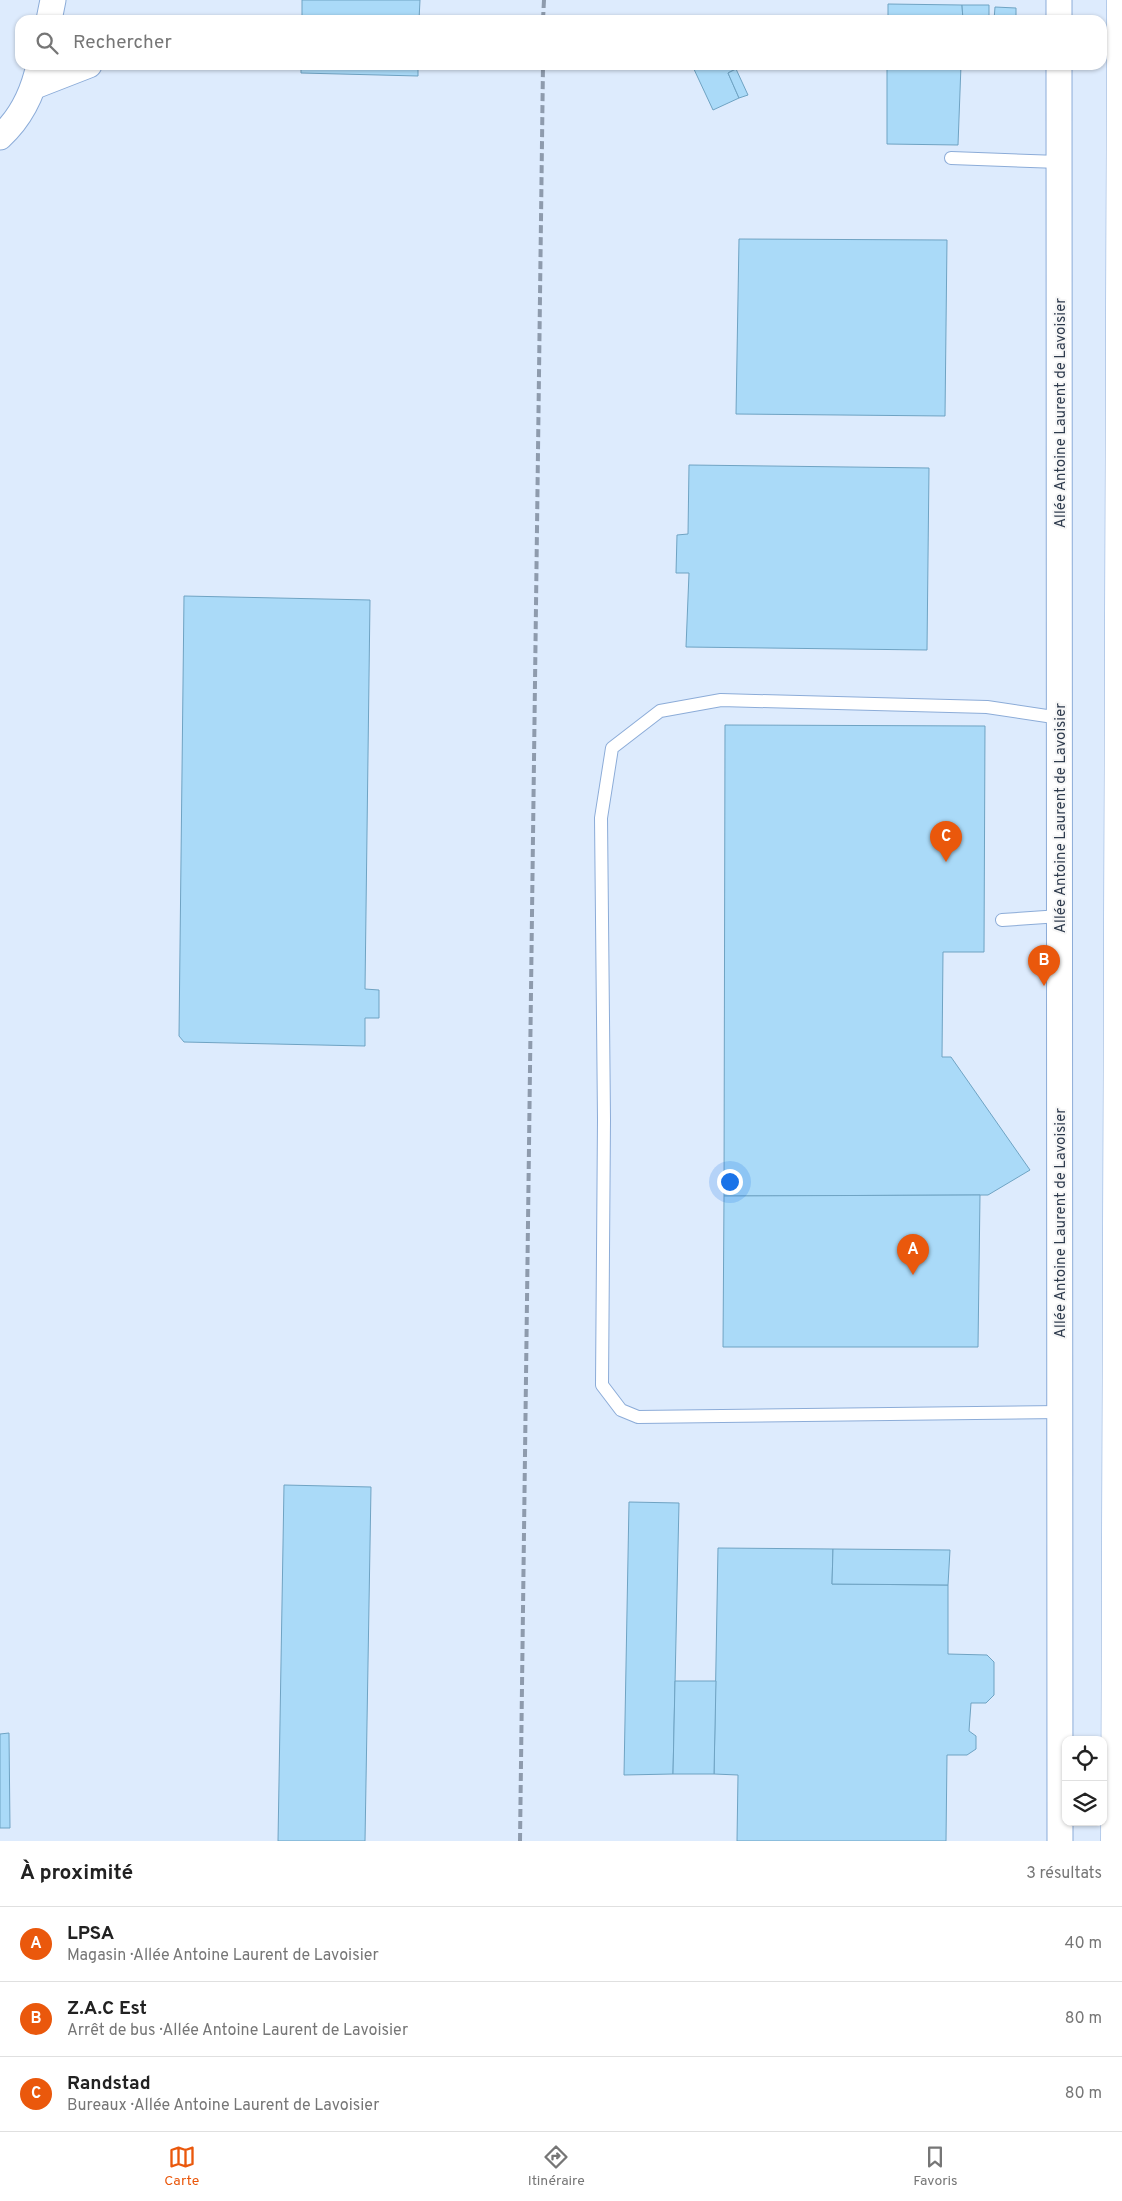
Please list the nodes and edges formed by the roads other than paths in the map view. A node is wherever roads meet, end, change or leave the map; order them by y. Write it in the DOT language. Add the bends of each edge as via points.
graph roads {
  1 [pos="53,0"];
  2 [pos="1059,0"];
  3 [pos="1121,0"];
  4 [pos="49,15"];
  5 [pos="1059,15"];
  6 [pos="63,70"];
  7 [pos="1059,70"];
  8 [pos="37,75"];
  9 [pos="0,137"];
  10 [pos="951,158"];
  11 [pos="1060,162"];
  12 [pos="1060,718"];
  13 [pos="1060,916"];
  14 [pos="1002,920"];
  15 [pos="1060,1412"];
  16 [pos="1060,1841"];
  17 [pos="1115,1841"];
  1 -- 4 [label="street"];
  2 -- 5 [label="street"];
  3 -- 17 [label="main road"];
  6 -- 8 [label="street"];
  7 -- 11 [label="street, Allée Antoine Laurent de Lavoisier"];
  8 -- 9 [label="street" via="14,124"];
  10 -- 11 [label="lane"];
  11 -- 12 [label="street, Allée Antoine Laurent de Lavoisier"];
  12 -- 13 [label="street, Allée Antoine Laurent de Lavoisier"];
  12 -- 15 [label="lane" via="987,707 721,700 660,711 612,748 601,818 602,1385 620,1410 638,1417"];
  13 -- 14 [label="lane"];
  13 -- 15 [label="street, Allée Antoine Laurent de Lavoisier"];
  15 -- 16 [label="street, Allée Antoine Laurent de Lavoisier"];
}
